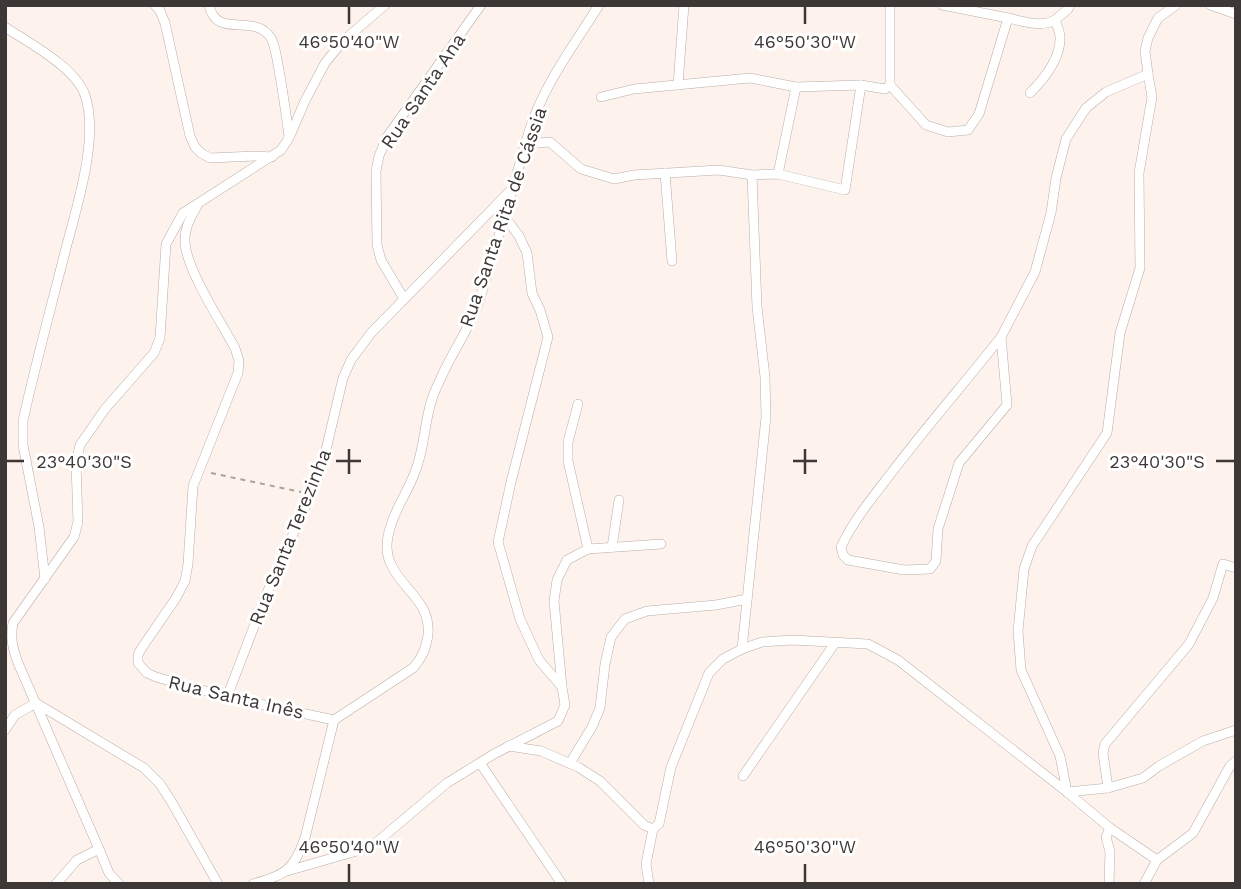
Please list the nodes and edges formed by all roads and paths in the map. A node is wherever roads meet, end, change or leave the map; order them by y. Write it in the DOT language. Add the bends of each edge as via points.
graph roads {
  1 [pos="155,5"];
  2 [pos="209,5"];
  3 [pos="385,5"];
  4 [pos="481,5"];
  5 [pos="600,5"];
  6 [pos="684,5"];
  7 [pos="890,5"];
  8 [pos="942,5"];
  9 [pos="1070,5"];
  10 [pos="1176,5"];
  11 [pos="1210,5"];
  12 [pos="1236,13"];
  13 [pos="1008,18"];
  14 [pos="1055,20"];
  15 [pos="5,27"];
  16 [pos="1148,74"];
  17 [pos="678,85"];
  18 [pos="861,85"];
  19 [pos="890,85"];
  20 [pos="796,87"];
  21 [pos="1030,93"];
  22 [pos="601,97"];
  23 [pos="289,138"];
  24 [pos="526,144"];
  25 [pos="272,157"];
  26 [pos="665,173"];
  27 [pos="778,174"];
  28 [pos="752,175"];
  29 [pos="513,189"];
  30 [pos="199,202"];
  31 [pos="504,216"];
  32 [pos="672,261"];
  33 [pos="404,299"];
  34 [pos="1001,337"];
  35 [pos="578,404"];
  36 [pos="199,471"];
  37 [pos="310,494"];
  38 [pos="619,500"];
  39 [pos="661,544"];
  40 [pos="612,547"];
  41 [pos="588,549"];
  42 [pos="1236,568"];
  43 [pos="45,579"];
  44 [pos="747,599"];
  45 [pos="835,643"];
  46 [pos="742,649"];
  47 [pos="562,687"];
  48 [pos="227,697"];
  49 [pos="36,703"];
  50 [pos="334,720"];
  51 [pos="5,730"];
  52 [pos="1236,730"];
  53 [pos="508,746"];
  54 [pos="1236,761"];
  55 [pos="480,762"];
  56 [pos="570,763"];
  57 [pos="743,776"];
  58 [pos="1108,788"];
  59 [pos="1067,792"];
  60 [pos="1110,828"];
  61 [pos="653,829"];
  62 [pos="99,849"];
  63 [pos="1157,860"];
  64 [pos="286,871"];
  65 [pos="55,884"];
  66 [pos="119,884"];
  67 [pos="218,884"];
  68 [pos="253,884"];
  69 [pos="562,884"];
  70 [pos="649,884"];
  71 [pos="1109,884"];
  72 [pos="1144,884"];
  1 -- 25 [label="street" via="165,23 195,147 210,158"];
  2 -- 23 [label="street" via="217,22 253,26 270,38"];
  3 -- 23 [label="street" via="325,63"];
  4 -- 33 [label="street, Rua Santa Ana" via="387,137 379,156 377,245"];
  5 -- 24 [label="street, Rua Santa Rita de Cássia" via="548,88"];
  6 -- 17 [label="street"];
  7 -- 19 [label="street"];
  8 -- 13 [label="street"];
  9 -- 14 [label="street"];
  10 -- 16 [label="street" via="1158,18 1148,38"];
  11 -- 12 [label="street"];
  13 -- 14 [label="street" via="1034,24"];
  13 -- 19 [label="street" via="979,114 968,130 948,132 926,125"];
  14 -- 21 [label="street" via="1060,36 1058,53 1045,78"];
  15 -- 43 [label="street" via="68,70 85,96 88,114 87,162 23,421"];
  16 -- 34 [label="street" via="1105,92 1086,108 1066,139 1035,272"];
  16 -- 59 [label="street" via="1152,97 1139,173 1140,268 1120,333 1107,433 1032,546 1024,569 1018,631 1021,670 1059,756"];
  17 -- 20 [label="street" via="750,78"];
  17 -- 22 [label="street"];
  18 -- 19 [label="street" via="884,89"];
  18 -- 20 [label="street"];
  18 -- 27 [label="street" via="845,190"];
  20 -- 27 [label="street"];
  23 -- 25 [label="street"];
  24 -- 26 [label="street" via="550,142 581,169 614,179"];
  24 -- 29 [label="street, Rua Santa Rita de Cássia"];
  25 -- 30 [label="street"];
  26 -- 28 [label="street" via="719,170"];
  26 -- 32 [label="street"];
  27 -- 28 [label="street"];
  28 -- 44 [label="street" via="766,417"];
  29 -- 31 [label="street, Rua Santa Rita de Cássia"];
  29 -- 33 [label="street, Rua Santa Terezinha"];
  30 -- 36 [label="street, Rua Santa Inês" via="186,230 187,251 239,361 234,386"];
  30 -- 43 [label="street" via="183,213 166,244 158,346 80,445 76,463 78,522 74,537"];
  31 -- 47 [label="street" via="527,253 532,293 548,337 498,542 520,619 539,660"];
  31 -- 50 [label="street, Rua Santa Rita de Cássia" via="477,307 434,393 415,472 388,533 388,559 427,617 425,650 412,668"];
  33 -- 37 [label="street, Rua Santa Terezinha" via="366,339 343,378 326,454"];
  34 -- 34 [label="street" via="1007,405 959,463 938,529 936,561 930,569 904,570 848,560 841,547 863,510"];
  35 -- 41 [label="street" via="568,461"];
  36 -- 37 [label="path"];
  36 -- 48 [label="street, Rua Santa Inês" via="193,486 185,580 141,649 138,663 156,677"];
  37 -- 48 [label="street, Rua Santa Terezinha"];
  38 -- 40 [label="street"];
  39 -- 40 [label="street"];
  40 -- 41 [label="street"];
  41 -- 47 [label="street" via="567,560 557,580 554,601"];
  42 -- 58 [label="street" via="1223,564 1213,598 1189,644 1105,744"];
  43 -- 49 [label="street" via="13,623 11,634"];
  44 -- 46 [label="street"];
  44 -- 56 [label="street" via="647,611 625,619 611,637 600,708"];
  45 -- 46 [label="street" via="792,640"];
  45 -- 57 [label="street"];
  45 -- 59 [label="street" via="868,644 898,660"];
  46 -- 61 [label="street" via="723,659 709,674 671,767 659,824"];
  47 -- 53 [label="street" via="565,705 558,721"];
  48 -- 50 [label="street, Rua Santa Inês"];
  49 -- 51 [label="street" via="15,715"];
  49 -- 62 [label="street"];
  49 -- 67 [label="street" via="144,768 172,801"];
  50 -- 64 [label="street" via="305,838"];
  52 -- 58 [label="street" via="1203,741 1143,778"];
  53 -- 55 [label="street"];
  53 -- 56 [label="street" via="541,751"];
  54 -- 63 [label="street" via="1193,833"];
  55 -- 64 [label="street" via="447,783 371,847"];
  55 -- 69 [label="street"];
  56 -- 61 [label="street" via="600,781"];
  58 -- 59 [label="street"];
  59 -- 60 [label="street"];
  60 -- 63 [label="street"];
  60 -- 71 [label="street" via="1106,837"];
  61 -- 70 [label="street" via="646,864"];
  62 -- 65 [label="street" via="78,860"];
  62 -- 66 [label="street"];
  63 -- 72 [label="street"];
  64 -- 68 [label="street"];
}
